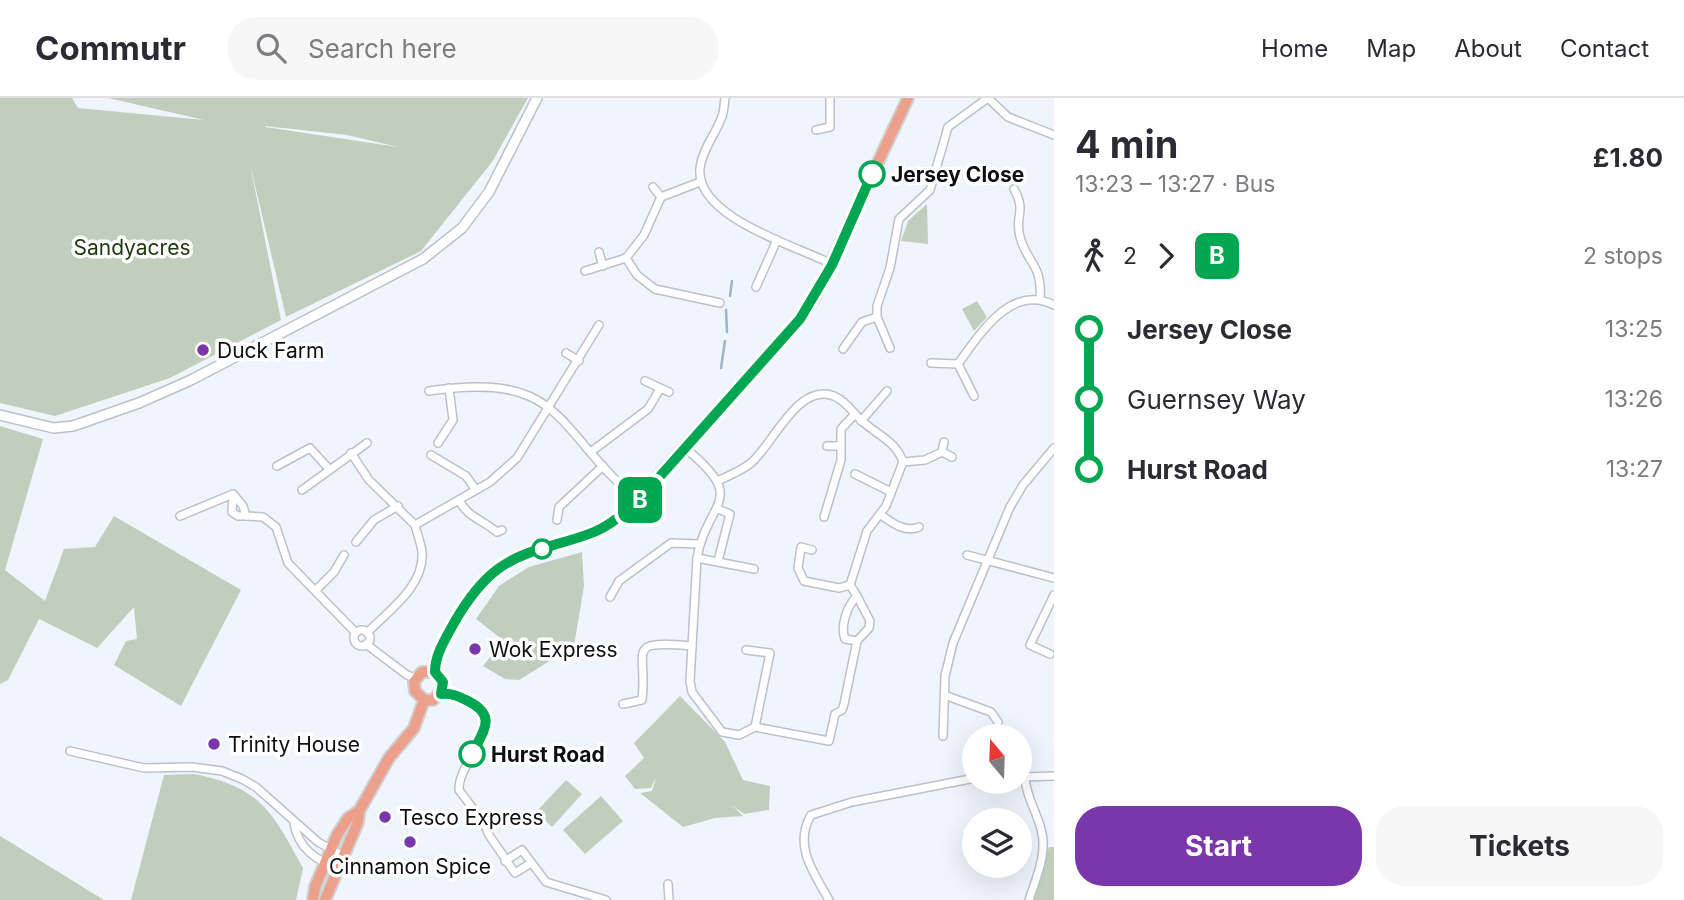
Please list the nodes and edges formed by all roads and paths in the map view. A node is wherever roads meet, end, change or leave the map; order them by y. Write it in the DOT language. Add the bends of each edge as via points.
graph roads {
  1 [pos="537,98"];
  2 [pos="725,98"];
  3 [pos="830,98"];
  4 [pos="908,98"];
  5 [pos="988,98"];
  6 [pos="816,130"];
  7 [pos="1054,135"];
  8 [pos="700,182"];
  9 [pos="653,187"];
  10 [pos="1014,189"];
  11 [pos="661,197"];
  12 [pos="1032,204"];
  13 [pos="1023,206"];
  14 [pos="777,240"];
  15 [pos="599,252"];
  16 [pos="626,258"];
  17 [pos="603,265"];
  18 [pos="832,265"];
  19 [pos="585,271"];
  20 [pos="756,287"];
  21 [pos="1040,299"];
  22 [pos="720,303"];
  23 [pos="1054,305"];
  24 [pos="877,317"];
  25 [pos="599,325"];
  26 [pos="890,348"];
  27 [pos="843,349"];
  28 [pos="566,353"];
  29 [pos="579,361"];
  30 [pos="931,363"];
  31 [pos="958,364"];
  32 [pos="645,381"];
  33 [pos="449,388"];
  34 [pos="660,389"];
  35 [pos="429,391"];
  36 [pos="669,391"];
  37 [pos="887,391"];
  38 [pos="974,396"];
  39 [pos="550,408"];
  40 [pos="0,415"];
  41 [pos="858,417"];
  42 [pos="367,443"];
  43 [pos="438,443"];
  44 [pos="944,443"];
  45 [pos="827,446"];
  46 [pos="839,446"];
  47 [pos="1054,447"];
  48 [pos="685,448"];
  49 [pos="592,451"];
  50 [pos="942,452"];
  51 [pos="351,453"];
  52 [pos="431,455"];
  53 [pos="952,457"];
  54 [pos="903,462"];
  55 [pos="277,466"];
  56 [pos="603,466"];
  57 [pos="329,469"];
  58 [pos="855,474"];
  59 [pos="717,481"];
  60 [pos="302,490"];
  61 [pos="476,490"];
  62 [pos="891,492"];
  63 [pos="233,495"];
  64 [pos="459,500"];
  65 [pos="638,501"];
  66 [pos="398,506"];
  67 [pos="718,509"];
  68 [pos="881,515"];
  69 [pos="180,516"];
  70 [pos="246,516"];
  71 [pos="824,517"];
  72 [pos="557,520"];
  73 [pos="415,525"];
  74 [pos="919,527"];
  75 [pos="502,530"];
  76 [pos="356,542"];
  77 [pos="699,544"];
  78 [pos="812,550"];
  79 [pos="344,555"];
  80 [pos="967,555"];
  81 [pos="697,558"];
  82 [pos="987,559"];
  83 [pos="718,561"];
  84 [pos="754,569"];
  85 [pos="1054,578"];
  86 [pos="850,585"];
  87 [pos="316,590"];
  88 [pos="1054,595"];
  89 [pos="610,597"];
  90 [pos="857,597"];
  91 [pos="356,633"];
  92 [pos="367,633"];
  93 [pos="857,641"];
  94 [pos="366,644"];
  95 [pos="692,646"];
  96 [pos="746,650"];
  97 [pos="1050,654"];
  98 [pos="435,672"];
  99 [pos="416,678"];
  100 [pos="441,694"];
  101 [pos="947,696"];
  102 [pos="424,700"];
  103 [pos="623,705"];
  104 [pos="998,722"];
  105 [pos="755,727"];
  106 [pos="943,736"];
  107 [pos="70,751"];
  108 [pos="1054,776"];
  109 [pos="1032,777"];
  110 [pos="962,781"];
  111 [pos="1026,794"];
  112 [pos="359,811"];
  113 [pos="294,823"];
  114 [pos="331,850"];
  115 [pos="343,856"];
  116 [pos="505,861"];
  117 [pos="531,863"];
  118 [pos="325,864"];
  119 [pos="338,870"];
  120 [pos="668,884"];
  121 [pos="313,900"];
  122 [pos="325,900"];
  123 [pos="606,900"];
  124 [pos="669,900"];
  125 [pos="829,900"];
  126 [pos="1029,900"];
  1 -- 40 [label="street" via="489,192 462,228 423,259 139,403 65,427"];
  2 -- 8 [label="street" via="723,117 701,163"];
  3 -- 6 [label="street" via="830,127"];
  4 -- 18 [label="main road"];
  5 -- 7 [label="street" via="1008,117"];
  5 -- 24 [label="street" via="948,127 930,190 899,219"];
  8 -- 11 [label="street"];
  8 -- 14 [label="street" via="712,202"];
  9 -- 11 [label="street"];
  10 -- 13 [label="street"];
  11 -- 16 [label="street" via="644,235"];
  12 -- 13 [label="street"];
  13 -- 21 [label="street" via="1019,234 1042,283"];
  14 -- 18 [label="street"];
  14 -- 20 [label="street"];
  15 -- 17 [label="street"];
  16 -- 17 [label="street"];
  16 -- 22 [label="street" via="637,275 655,289"];
  17 -- 19 [label="street"];
  18 -- 48 [label="main road" via="800,319"];
  21 -- 23 [label="street"];
  21 -- 31 [label="street" via="1011,305 976,337"];
  24 -- 26 [label="street"];
  24 -- 27 [label="street" via="862,322"];
  25 -- 29 [label="street"];
  28 -- 29 [label="street"];
  29 -- 39 [label="street"];
  30 -- 31 [label="street"];
  31 -- 38 [label="street"];
  32 -- 34 [label="street"];
  33 -- 35 [label="street"];
  33 -- 39 [label="street" via="509,388"];
  33 -- 43 [label="street" via="453,420"];
  34 -- 36 [label="street"];
  34 -- 49 [label="street" via="648,409"];
  37 -- 41 [label="street"];
  39 -- 49 [label="street"];
  39 -- 61 [label="street" via="517,458"];
  41 -- 46 [label="street" via="841,429"];
  41 -- 54 [label="street" via="897,447"];
  41 -- 59 [label="street" via="836,397 811,395 798,403 753,461"];
  42 -- 51 [label="street"];
  44 -- 50 [label="street"];
  45 -- 46 [label="street"];
  46 -- 71 [label="street" via="841,460"];
  47 -- 82 [label="street" via="1016,495"];
  48 -- 59 [label="street"];
  48 -- 65 [label="main road"];
  49 -- 56 [label="street"];
  50 -- 53 [label="street"];
  50 -- 54 [label="street" via="925,460"];
  51 -- 57 [label="street"];
  51 -- 66 [label="street" via="369,480"];
  52 -- 61 [label="street" via="466,475"];
  54 -- 62 [label="street"];
  55 -- 57 [label="street" via="312,447"];
  56 -- 65 [label="street"];
  56 -- 72 [label="street" via="559,507"];
  57 -- 60 [label="street"];
  58 -- 62 [label="street"];
  59 -- 67 [label="street"];
  61 -- 64 [label="street"];
  62 -- 68 [label="street"];
  63 -- 69 [label="street"];
  63 -- 70 [label="street"];
  63 -- 70 [label="street" via="232,512"];
  64 -- 73 [label="street"];
  64 -- 75 [label="street" via="477,520 497,532"];
  65 -- 98 [label="main road" via="596,531 525,554 499,568 464,606 435,660"];
  66 -- 73 [label="street"];
  66 -- 76 [label="street" via="374,520"];
  67 -- 77 [label="street"];
  67 -- 83 [label="street" via="730,514"];
  68 -- 74 [label="street" via="899,527"];
  68 -- 86 [label="street" via="867,531"];
  70 -- 87 [label="street" via="263,517 276,527 288,563"];
  73 -- 92 [label="street" via="422,551 419,573 412,587"];
  77 -- 81 [label="street"];
  77 -- 89 [label="street" via="671,543 619,582"];
  78 -- 86 [label="street" via="801,547 798,568 804,581 839,588"];
  79 -- 87 [label="street"];
  80 -- 82 [label="street"];
  81 -- 83 [label="street"];
  81 -- 95 [label="street"];
  82 -- 85 [label="street"];
  82 -- 101 [label="street" via="953,643"];
  83 -- 84 [label="street"];
  86 -- 90 [label="street"];
  87 -- 91 [label="street"];
  88 -- 97 [label="street" via="1030,645"];
  90 -- 93 [label="street" via="870,621 866,634"];
  90 -- 93 [label="street" via="848,605 843,634 845,639"];
  91 -- 92 [label="street"];
  91 -- 94 [label="street" via="355,642"];
  92 -- 94 [label="street"];
  93 -- 105 [label="street" via="844,704 835,714 829,741"];
  94 -- 99 [label="street"];
  95 -- 103 [label="street" via="655,643 645,647 639,657 642,700"];
  95 -- 105 [label="street" via="690,687 704,709 726,734"];
  96 -- 105 [label="street" via="770,653"];
  98 -- 99 [label="main road" via="422,672"];
  98 -- 100 [label="main road" via="443,682"];
  99 -- 102 [label="main road" via="415,691"];
  100 -- 102 [label="main road"];
  100 -- 116 [label="street" via="450,693 479,707 486,716 459,790"];
  101 -- 104 [label="street" via="991,712"];
  101 -- 106 [label="street"];
  102 -- 112 [label="main road" via="414,728 389,758"];
  107 -- 113 [label="street" via="144,768 222,771 256,787"];
  108 -- 109 [label="street"];
  110 -- 125 [label="street" via="842,804 811,816 803,838 805,852"];
  111 -- 126 [label="street" via="1044,848"];
  112 -- 114 [label="main road" via="348,818"];
  112 -- 115 [label="main road"];
  113 -- 114 [label="street"];
  113 -- 118 [label="street" via="304,849"];
  114 -- 115 [label="street"];
  114 -- 118 [label="main road"];
  115 -- 119 [label="main road"];
  116 -- 117 [label="street" via="515,873"];
  116 -- 117 [label="street" via="522,850"];
  117 -- 123 [label="street" via="553,886"];
  118 -- 119 [label="street"];
  118 -- 121 [label="main road"];
  119 -- 122 [label="main road"];
  120 -- 124 [label="street"];
}
